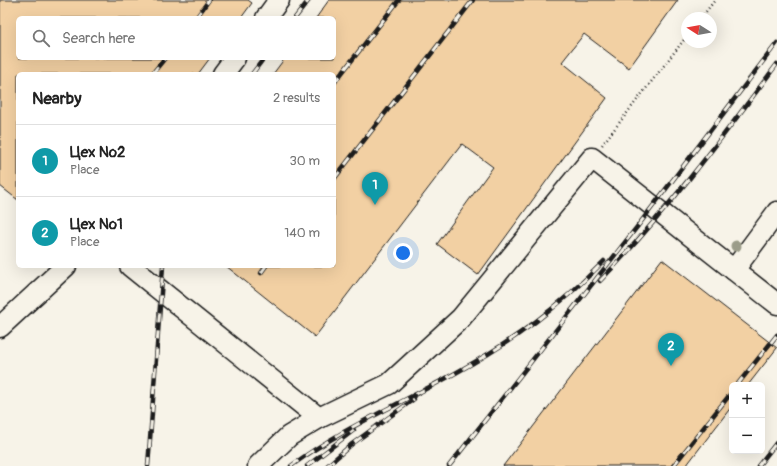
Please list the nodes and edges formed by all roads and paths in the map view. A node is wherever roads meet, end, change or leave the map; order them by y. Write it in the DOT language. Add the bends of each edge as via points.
graph roads {
  1 [pos="279,0"];
  2 [pos="714,0"];
  3 [pos="705,12"];
  4 [pos="267,16"];
  5 [pos="681,44"];
  6 [pos="233,60"];
  7 [pos="224,72"];
  8 [pos="592,158"];
  9 [pos="777,212"];
  10 [pos="64,268"];
  11 [pos="132,268"];
  12 [pos="734,270"];
  13 [pos="777,304"];
  14 [pos="0,327"];
  15 [pos="319,418"];
  16 [pos="258,466"];
  1 -- 4 [label="lane"];
  2 -- 3 [label="path"];
  5 -- 8 [label="path"];
  6 -- 7 [label="lane"];
  8 -- 12 [label="lane"];
  8 -- 15 [label="lane" via="461,318 389,384"];
  9 -- 12 [label="lane"];
  10 -- 14 [label="lane"];
  11 -- 15 [label="lane"];
  12 -- 13 [label="lane"];
  15 -- 16 [label="lane" via="289,436"];
}
